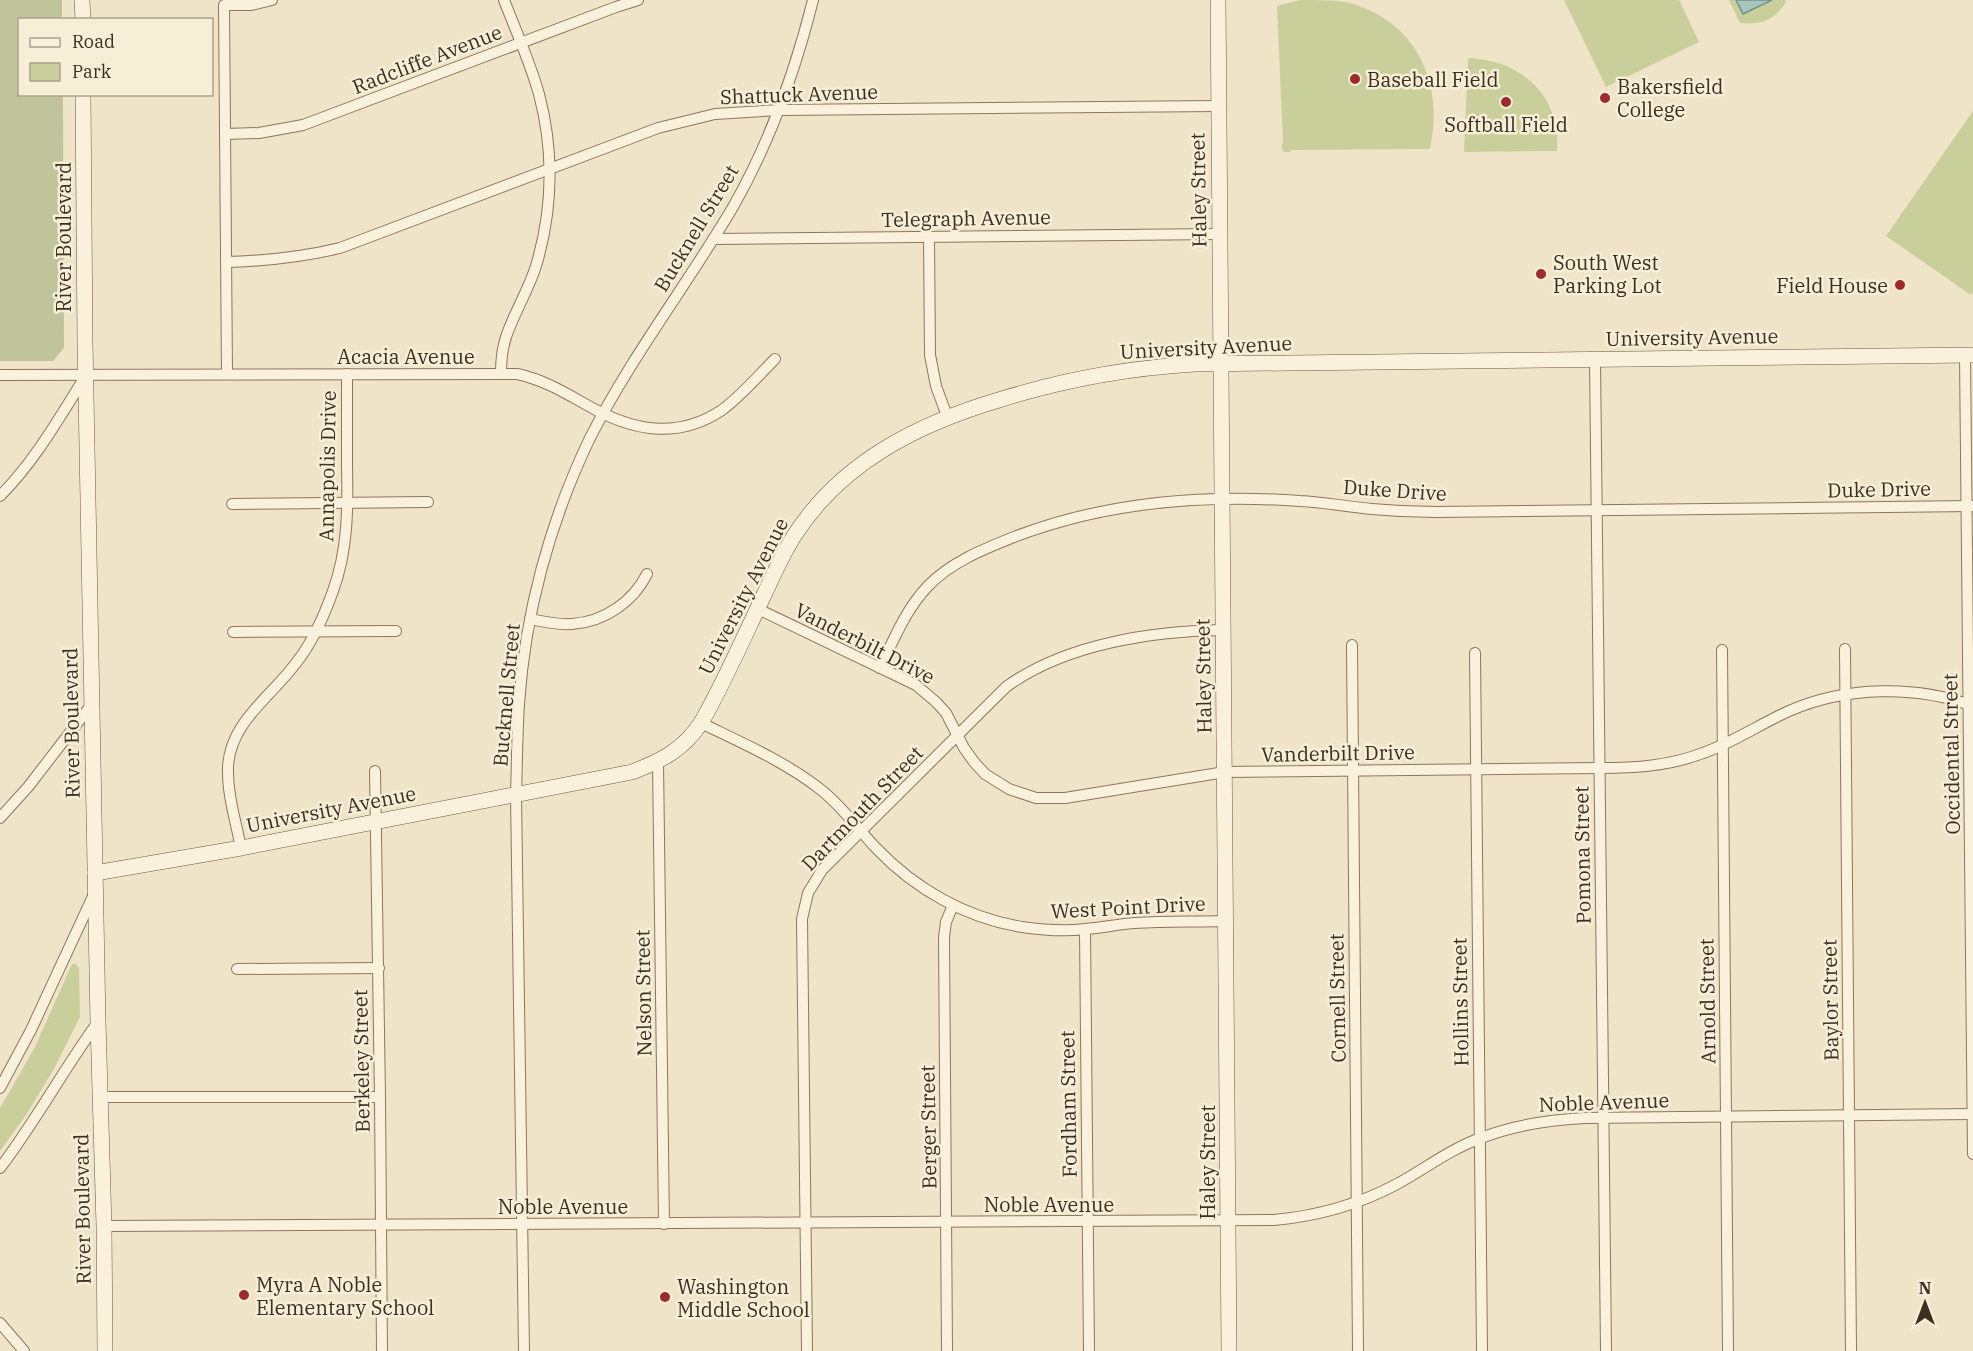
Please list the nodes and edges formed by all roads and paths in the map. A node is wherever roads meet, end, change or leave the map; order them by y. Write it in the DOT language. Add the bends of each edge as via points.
graph roads {
  1 [pos="82,0"];
  2 [pos="272,0"];
  3 [pos="504,0"];
  4 [pos="638,0"];
  5 [pos="813,0"];
  6 [pos="1218,0"];
  7 [pos="82,18"];
  8 [pos="520,43"];
  9 [pos="83,96"];
  10 [pos="1219,106"];
  11 [pos="779,110"];
  12 [pos="225,134"];
  13 [pos="550,169"];
  14 [pos="1220,234"];
  15 [pos="929,237"];
  16 [pos="713,239"];
  17 [pos="226,262"];
  18 [pos="1969,355"];
  19 [pos="775,359"];
  20 [pos="1595,359"];
  21 [pos="1222,364"];
  22 [pos="501,373"];
  23 [pos="227,374"];
  24 [pos="346,374"];
  25 [pos="0,375"];
  26 [pos="86,375"];
  27 [pos="603,414"];
  28 [pos="947,416"];
  29 [pos="0,496"];
  30 [pos="1222,499"];
  31 [pos="428,502"];
  32 [pos="348,503"];
  33 [pos="232,504"];
  34 [pos="1970,506"];
  35 [pos="1597,510"];
  36 [pos="648,573"];
  37 [pos="758,609"];
  38 [pos="530,619"];
  39 [pos="1223,630"];
  40 [pos="396,631"];
  41 [pos="233,632"];
  42 [pos="316,632"];
  43 [pos="1352,645"];
  44 [pos="1845,649"];
  45 [pos="1722,650"];
  46 [pos="1475,653"];
  47 [pos="880,668"];
  48 [pos="1845,695"];
  49 [pos="92,704"];
  50 [pos="1971,706"];
  51 [pos="701,723"];
  52 [pos="958,735"];
  53 [pos="1723,745"];
  54 [pos="658,762"];
  55 [pos="1600,768"];
  56 [pos="1476,770"];
  57 [pos="375,771"];
  58 [pos="1353,771"];
  59 [pos="1225,772"];
  60 [pos="516,795"];
  61 [pos="0,818"];
  62 [pos="376,822"];
  63 [pos="861,831"];
  64 [pos="241,848"];
  65 [pos="95,873"];
  66 [pos="95,892"];
  67 [pos="952,905"];
  68 [pos="1226,921"];
  69 [pos="1085,930"];
  70 [pos="378,968"];
  71 [pos="237,969"];
  72 [pos="98,1022"];
  73 [pos="0,1088"];
  74 [pos="101,1097"];
  75 [pos="380,1097"];
  76 [pos="1973,1114"];
  77 [pos="1849,1115"];
  78 [pos="1726,1117"];
  79 [pos="1603,1118"];
  80 [pos="1480,1138"];
  81 [pos="1973,1154"];
  82 [pos="0,1168"];
  83 [pos="1357,1203"];
  84 [pos="1229,1221"];
  85 [pos="946,1222"];
  86 [pos="1088,1222"];
  87 [pos="806,1223"];
  88 [pos="524,1224"];
  89 [pos="664,1224"];
  90 [pos="104,1226"];
  91 [pos="380,1226"];
  92 [pos="0,1323"];
  93 [pos="24,1351"];
  94 [pos="105,1351"];
  95 [pos="382,1351"];
  96 [pos="524,1351"];
  97 [pos="807,1351"];
  98 [pos="947,1351"];
  99 [pos="1089,1351"];
  100 [pos="1229,1351"];
  101 [pos="1358,1351"];
  102 [pos="1482,1351"];
  103 [pos="1606,1351"];
  104 [pos="1728,1351"];
  105 [pos="1851,1351"];
  1 -- 7 [label="street"];
  2 -- 12 [label="street" via="224,5"];
  3 -- 8 [label="street"];
  4 -- 8 [label="street, Radcliffe Avenue"];
  5 -- 11 [label="street, Bucknell Street"];
  6 -- 10 [label="street, Haley Street"];
  8 -- 12 [label="street, Radcliffe Avenue" via="303,125"];
  8 -- 13 [label="street" via="544,117"];
  9 -- 26 [label="street, River Boulevard"];
  10 -- 11 [label="street, Shattuck Avenue"];
  10 -- 14 [label="street, Haley Street"];
  11 -- 13 [label="street, Shattuck Avenue" via="686,120"];
  11 -- 16 [label="street, Bucknell Street" via="750,174"];
  12 -- 17 [label="street"];
  13 -- 17 [label="street, Shattuck Avenue" via="340,248 293,258"];
  13 -- 22 [label="street" via="542,244 506,338"];
  14 -- 15 [label="street, Telegraph Avenue"];
  14 -- 21 [label="street, Haley Street"];
  15 -- 16 [label="street, Telegraph Avenue"];
  15 -- 28 [label="street" via="930,355"];
  16 -- 27 [label="street, Bucknell Street"];
  17 -- 23 [label="street"];
  18 -- 20 [label="street, University Avenue"];
  18 -- 34 [label="street, Occidental Street"];
  19 -- 27 [label="street, Acacia Avenue" via="722,410 694,424 646,429"];
  20 -- 21 [label="street, University Avenue"];
  20 -- 35 [label="street, Pomona Street"];
  21 -- 28 [label="street, University Avenue" via="1161,366 1094,375"];
  21 -- 30 [label="street, Haley Street"];
  22 -- 24 [label="street, Acacia Avenue"];
  22 -- 27 [label="street, Acacia Avenue" via="533,377"];
  23 -- 24 [label="street, Acacia Avenue"];
  23 -- 26 [label="street, Acacia Avenue"];
  24 -- 32 [label="street, Annapolis Drive"];
  25 -- 26 [label="street, Acacia Avenue"];
  26 -- 29 [label="street" via="45,441"];
  26 -- 49 [label="street, River Boulevard"];
  27 -- 38 [label="street, Bucknell Street" via="560,510"];
  28 -- 37 [label="street, University Avenue" via="863,462 821,500 787,548"];
  30 -- 35 [label="street, Duke Drive" via="1302,501 1412,512"];
  30 -- 39 [label="street, Haley Street"];
  30 -- 47 [label="street, Duke Drive" via="1156,502 1090,514 1026,533 972,555 941,574 917,598"];
  31 -- 32 [label="street"];
  32 -- 33 [label="street"];
  32 -- 42 [label="street, Annapolis Drive" via="341,566"];
  34 -- 35 [label="street, Duke Drive"];
  34 -- 50 [label="street, Occidental Street"];
  35 -- 55 [label="street, Pomona Street"];
  36 -- 38 [label="street" via="627,601 603,617 573,624"];
  37 -- 47 [label="street, Vanderbilt Drive"];
  37 -- 51 [label="street, University Avenue"];
  38 -- 60 [label="street, Bucknell Street" via="519,703"];
  39 -- 52 [label="street, Dartmouth Street" via="1141,637 1057,661 1006,687"];
  39 -- 59 [label="street, Haley Street"];
  40 -- 42 [label="street"];
  41 -- 42 [label="street"];
  42 -- 64 [label="street, Annapolis Drive" via="298,662 249,715 232,744 228,780"];
  43 -- 58 [label="street, Cornell Street"];
  44 -- 48 [label="street, Baylor Street"];
  45 -- 53 [label="street, Arnold Street"];
  46 -- 56 [label="street, Hollins Street"];
  47 -- 52 [label="street, Vanderbilt Drive" via="926,692 946,712"];
  48 -- 50 [label="street, Vanderbilt Drive" via="1912,693"];
  48 -- 53 [label="street, Vanderbilt Drive" via="1792,710"];
  48 -- 77 [label="street, Baylor Street"];
  49 -- 61 [label="street"];
  49 -- 65 [label="street, River Boulevard"];
  50 -- 76 [label="street, Occidental Street"];
  51 -- 54 [label="street, University Avenue" via="685,744"];
  51 -- 63 [label="street, West Point Drive" via="805,777"];
  52 -- 59 [label="street, Vanderbilt Drive" via="985,774 1009,789 1036,798 1065,798"];
  52 -- 63 [label="street, Dartmouth Street"];
  53 -- 55 [label="street, Vanderbilt Drive" via="1658,765"];
  53 -- 78 [label="street, Arnold Street"];
  54 -- 60 [label="street, University Avenue" via="632,772"];
  54 -- 89 [label="street, Nelson Street"];
  55 -- 56 [label="street, Vanderbilt Drive"];
  55 -- 79 [label="street, Pomona Street"];
  56 -- 58 [label="street, Vanderbilt Drive"];
  56 -- 80 [label="street, Hollins Street"];
  57 -- 62 [label="street, Berkeley Street"];
  58 -- 59 [label="street, Vanderbilt Drive"];
  58 -- 83 [label="street, Cornell Street"];
  59 -- 68 [label="street, Haley Street"];
  60 -- 62 [label="street, University Avenue"];
  60 -- 88 [label="street, Bucknell Street"];
  62 -- 64 [label="street, University Avenue"];
  62 -- 70 [label="street, Berkeley Street"];
  63 -- 67 [label="street, West Point Drive" via="895,867"];
  63 -- 87 [label="street, Dartmouth Street" via="822,870 808,893 802,919"];
  64 -- 65 [label="street, University Avenue"];
  65 -- 66 [label="street, River Boulevard"];
  66 -- 72 [label="street, River Boulevard"];
  66 -- 73 [label="street"];
  67 -- 69 [label="street, West Point Drive" via="1021,927"];
  67 -- 85 [label="street, Berger Street" via="944,937"];
  68 -- 69 [label="street, West Point Drive" via="1149,922"];
  68 -- 84 [label="street, Haley Street"];
  69 -- 86 [label="street, Fordham Street"];
  70 -- 71 [label="street"];
  70 -- 75 [label="street, Berkeley Street"];
  72 -- 74 [label="street, River Boulevard"];
  72 -- 82 [label="street" via="38,1117"];
  74 -- 75 [label="street"];
  74 -- 90 [label="street, River Boulevard"];
  75 -- 91 [label="street, Berkeley Street"];
  76 -- 77 [label="street, Noble Avenue"];
  76 -- 81 [label="street, Occidental Street"];
  77 -- 78 [label="street, Noble Avenue"];
  77 -- 105 [label="street, Baylor Street"];
  78 -- 79 [label="street, Noble Avenue"];
  78 -- 104 [label="street, Arnold Street"];
  79 -- 80 [label="street, Noble Avenue" via="1528,1124"];
  79 -- 103 [label="street, Pomona Street"];
  80 -- 83 [label="street, Noble Avenue"];
  80 -- 102 [label="street, Hollins Street"];
  83 -- 84 [label="street, Noble Avenue" via="1299,1217"];
  83 -- 101 [label="street, Cornell Street"];
  84 -- 86 [label="street, Noble Avenue"];
  84 -- 100 [label="street, Haley Street"];
  85 -- 86 [label="street, Noble Avenue"];
  85 -- 87 [label="street, Noble Avenue"];
  85 -- 98 [label="street, Berger Street"];
  86 -- 99 [label="street, Fordham Street"];
  87 -- 89 [label="street, Noble Avenue"];
  87 -- 97 [label="street, Dartmouth Street"];
  88 -- 89 [label="street, Noble Avenue"];
  88 -- 91 [label="street, Noble Avenue"];
  88 -- 96 [label="street, Bucknell Street"];
  90 -- 91 [label="street, Noble Avenue"];
  90 -- 94 [label="street, River Boulevard"];
  91 -- 95 [label="street, Berkeley Street"];
  92 -- 93 [label="street"];
}
